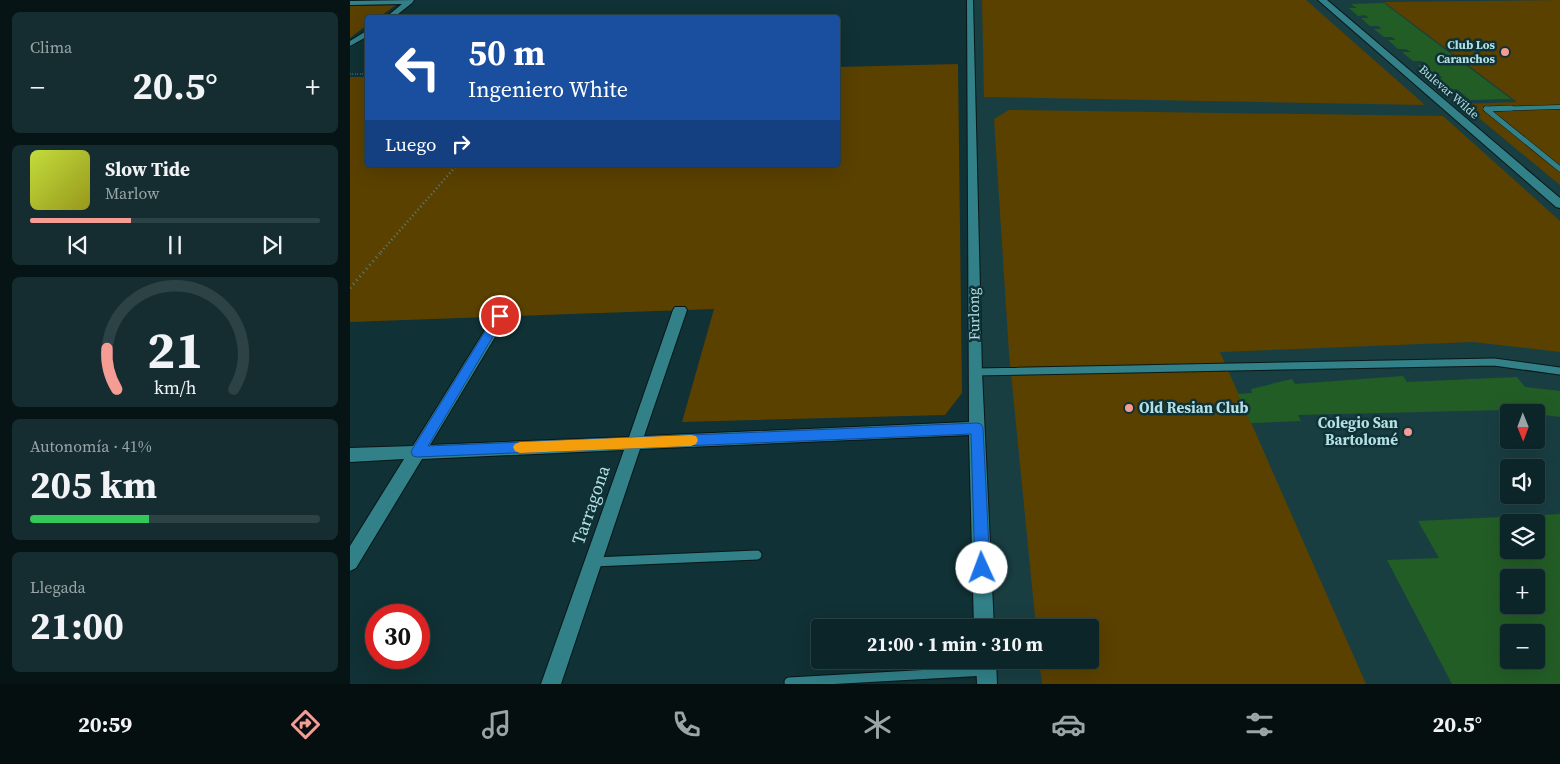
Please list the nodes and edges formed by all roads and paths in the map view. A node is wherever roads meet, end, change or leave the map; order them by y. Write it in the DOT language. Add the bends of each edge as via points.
graph roads {
  1 [pos="970,0"];
  2 [pos="1322,0"];
  3 [pos="411,1"];
  4 [pos="350,2"];
  5 [pos="392,15"];
  6 [pos="365,34"];
  7 [pos="350,44"];
  8 [pos="350,74"];
  9 [pos="365,74"];
  10 [pos="1560,108"];
  11 [pos="455,167"];
  12 [pos="1560,169"];
  13 [pos="1560,204"];
  14 [pos="350,288"];
  15 [pos="680,310"];
  16 [pos="500,316"];
  17 [pos="975,372"];
  18 [pos="1560,372"];
  19 [pos="977,428"];
  20 [pos="634,443"];
  21 [pos="417,452"];
  22 [pos="350,455"];
  23 [pos="757,555"];
  24 [pos="350,562"];
  25 [pos="593,562"];
  26 [pos="984,619"];
  27 [pos="986,672"];
  28 [pos="789,682"];
  29 [pos="551,684"];
  1 -- 17 [label="street, Furlong"];
  2 -- 13 [label="main road, Bulevar Wilde"];
  3 -- 4 [label="street"];
  3 -- 5 [label="street"];
  6 -- 7 [label="street"];
  8 -- 9 [label="path"];
  10 -- 12 [label="lane" via="1486,109"];
  11 -- 14 [label="path"];
  15 -- 20 [label="street, Tarragona"];
  16 -- 21 [label="street"];
  17 -- 18 [label="lane" via="1494,362"];
  17 -- 19 [label="street, Furlong"];
  19 -- 20 [label="street"];
  19 -- 26 [label="street, Furlong"];
  20 -- 21 [label="street"];
  20 -- 25 [label="street, Tarragona"];
  21 -- 22 [label="street"];
  21 -- 24 [label="street"];
  23 -- 25 [label="lane"];
  25 -- 29 [label="street, Tarragona"];
  27 -- 28 [label="lane"];
}
